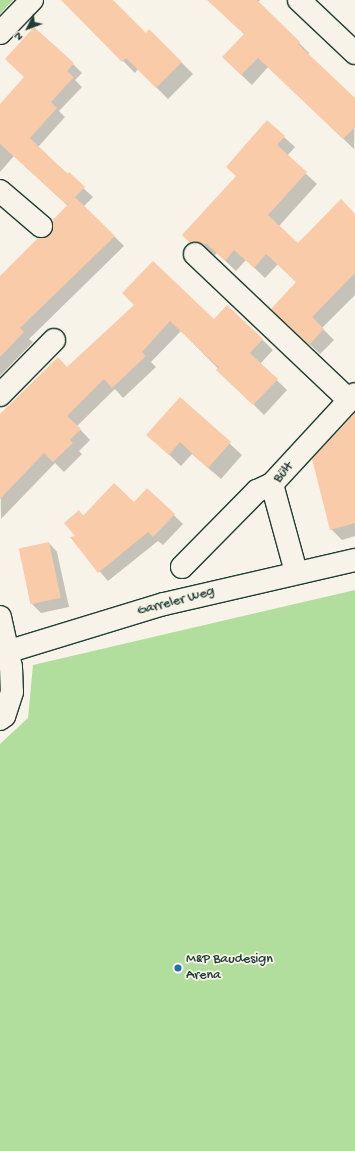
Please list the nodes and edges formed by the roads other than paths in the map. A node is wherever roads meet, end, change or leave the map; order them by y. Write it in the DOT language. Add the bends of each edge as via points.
graph roads {
  1 [pos="32,0"];
  2 [pos="299,0"];
  3 [pos="0,33"];
  4 [pos="355,53"];
  5 [pos="0,191"];
  6 [pos="41,226"];
  7 [pos="195,254"];
  8 [pos="54,340"];
  9 [pos="0,395"];
  10 [pos="352,397"];
  11 [pos="272,484"];
  12 [pos="355,560"];
  13 [pos="182,567"];
  14 [pos="296,572"];
  15 [pos="0,617"];
  16 [pos="4,653"];
  17 [pos="0,719"];
  1 -- 3 [label="street"];
  2 -- 4 [label="street"];
  5 -- 6 [label="street"];
  7 -- 10 [label="street"];
  8 -- 9 [label="street"];
  10 -- 11 [label="street, Bült"];
  11 -- 13 [label="street" via="257,491"];
  11 -- 14 [label="street, Bült"];
  12 -- 14 [label="street, Garreler Weg"];
  14 -- 16 [label="street, Garreler Weg" via="164,604"];
  15 -- 16 [label="street"];
  16 -- 17 [label="street" via="12,692 4,716"];
}
